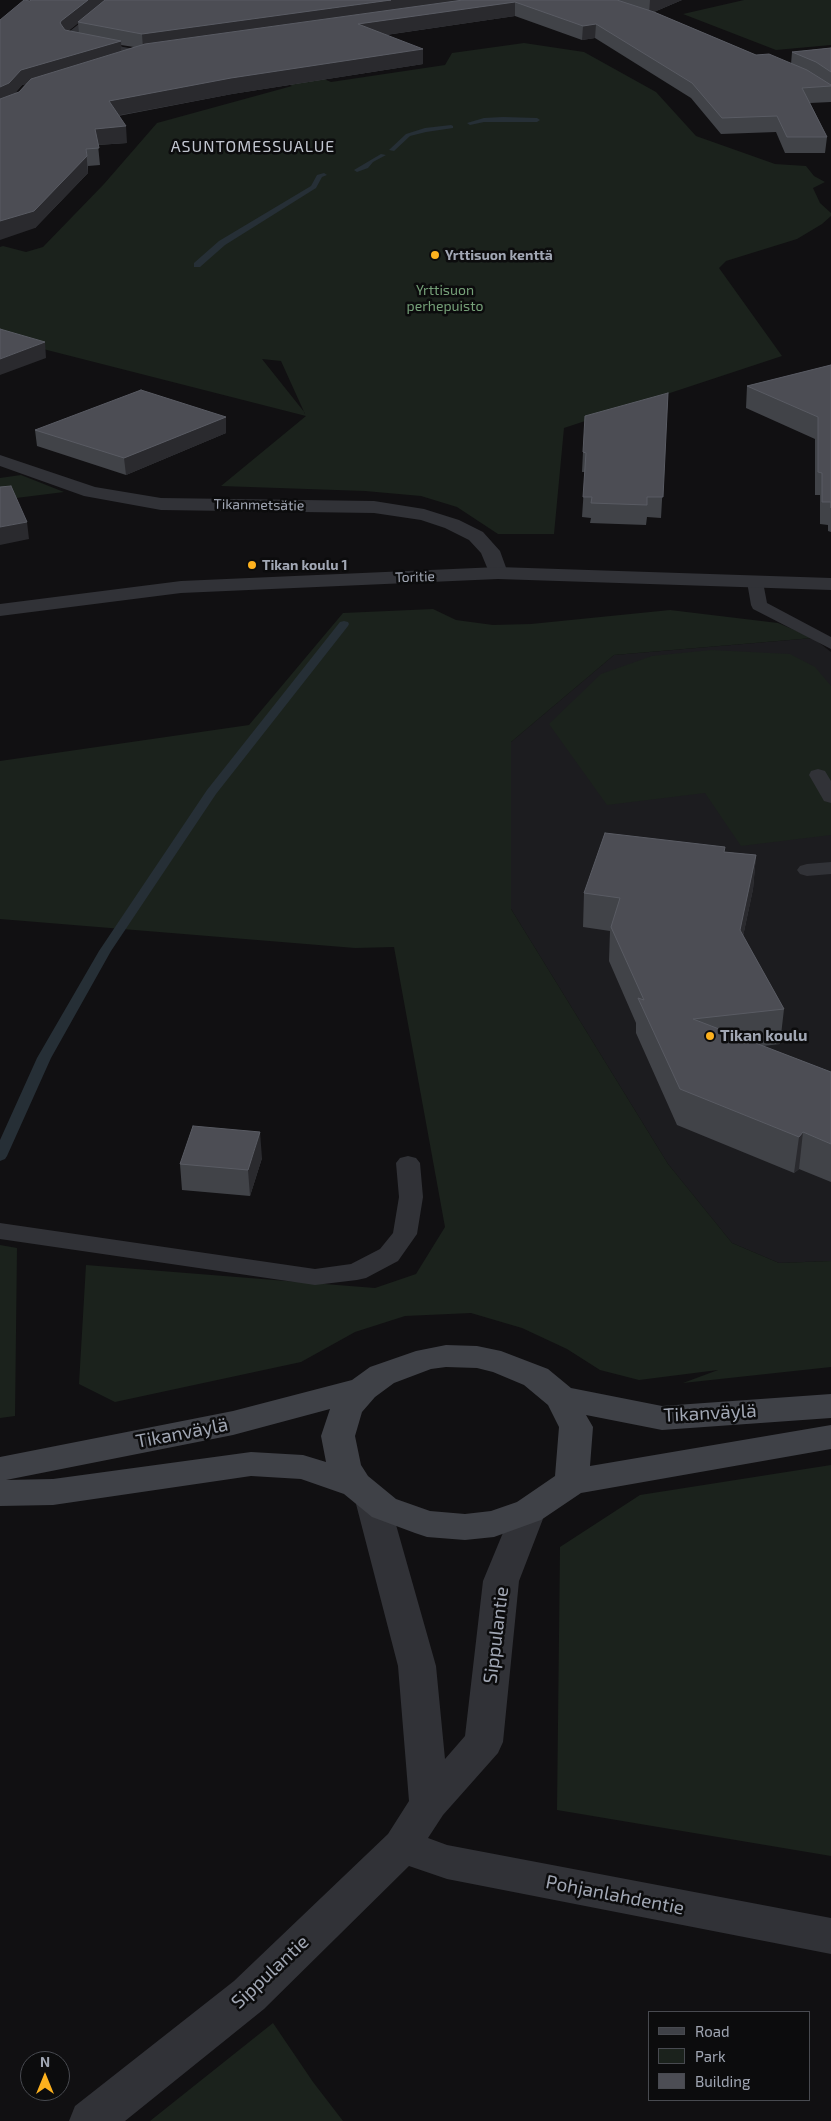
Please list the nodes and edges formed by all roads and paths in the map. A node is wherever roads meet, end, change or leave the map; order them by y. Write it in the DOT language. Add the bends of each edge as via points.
graph roads {
  1 [pos="116,0"];
  2 [pos="119,62"];
  3 [pos="0,460"];
  4 [pos="498,573"];
  5 [pos="755,582"];
  6 [pos="831,584"];
  7 [pos="0,610"];
  8 [pos="831,644"];
  9 [pos="818,775"];
  10 [pos="831,797"];
  11 [pos="831,868"];
  12 [pos="807,870"];
  13 [pos="408,1163"];
  14 [pos="0,1231"];
  15 [pos="363,1389"];
  16 [pos="561,1398"];
  17 [pos="831,1406"];
  18 [pos="831,1437"];
  19 [pos="0,1469"];
  20 [pos="572,1482"];
  21 [pos="364,1492"];
  22 [pos="0,1493"];
  23 [pos="529,1511"];
  24 [pos="429,1803"];
  25 [pos="402,1846"];
  26 [pos="831,1936"];
  27 [pos="91,2121"];
  1 -- 2 [label="street" via="69,38 71,41 150,54"];
  3 -- 4 [label="street, Tikanmetsätie" via="91,492 161,504 374,507 424,515 476,536 490,551"];
  4 -- 5 [label="street, Toritie"];
  4 -- 7 [label="street, Toritie" via="181,588"];
  5 -- 6 [label="street, Toritie"];
  5 -- 8 [label="lane" via="760,605"];
  9 -- 10 [label="lane"];
  11 -- 12 [label="lane"];
  13 -- 14 [label="lane" via="411,1198 406,1234 389,1255 357,1272 315,1276"];
  15 -- 16 [label="main road" via="382,1375 427,1358 477,1357 501,1362 536,1377"];
  15 -- 19 [label="main road, Tikanväylä" via="233,1423"];
  15 -- 21 [label="main road" via="347,1408 338,1436 344,1466"];
  16 -- 17 [label="main road, Tikanväylä" via="662,1418"];
  16 -- 20 [label="main road" via="576,1427"];
  18 -- 20 [label="main road"];
  20 -- 23 [label="main road"];
  21 -- 22 [label="main road" via="304,1467 251,1464 53,1492"];
  21 -- 23 [label="main road" via="384,1508 427,1524 494,1524"];
  21 -- 24 [label="street" via="418,1666"];
  23 -- 24 [label="street, Sippulantie" via="501,1581 484,1742"];
  24 -- 25 [label="street, Sippulantie"];
  25 -- 26 [label="street, Pohjanlahdentie" via="447,1862"];
  25 -- 27 [label="street, Sippulantie" via="249,1995"];
}
